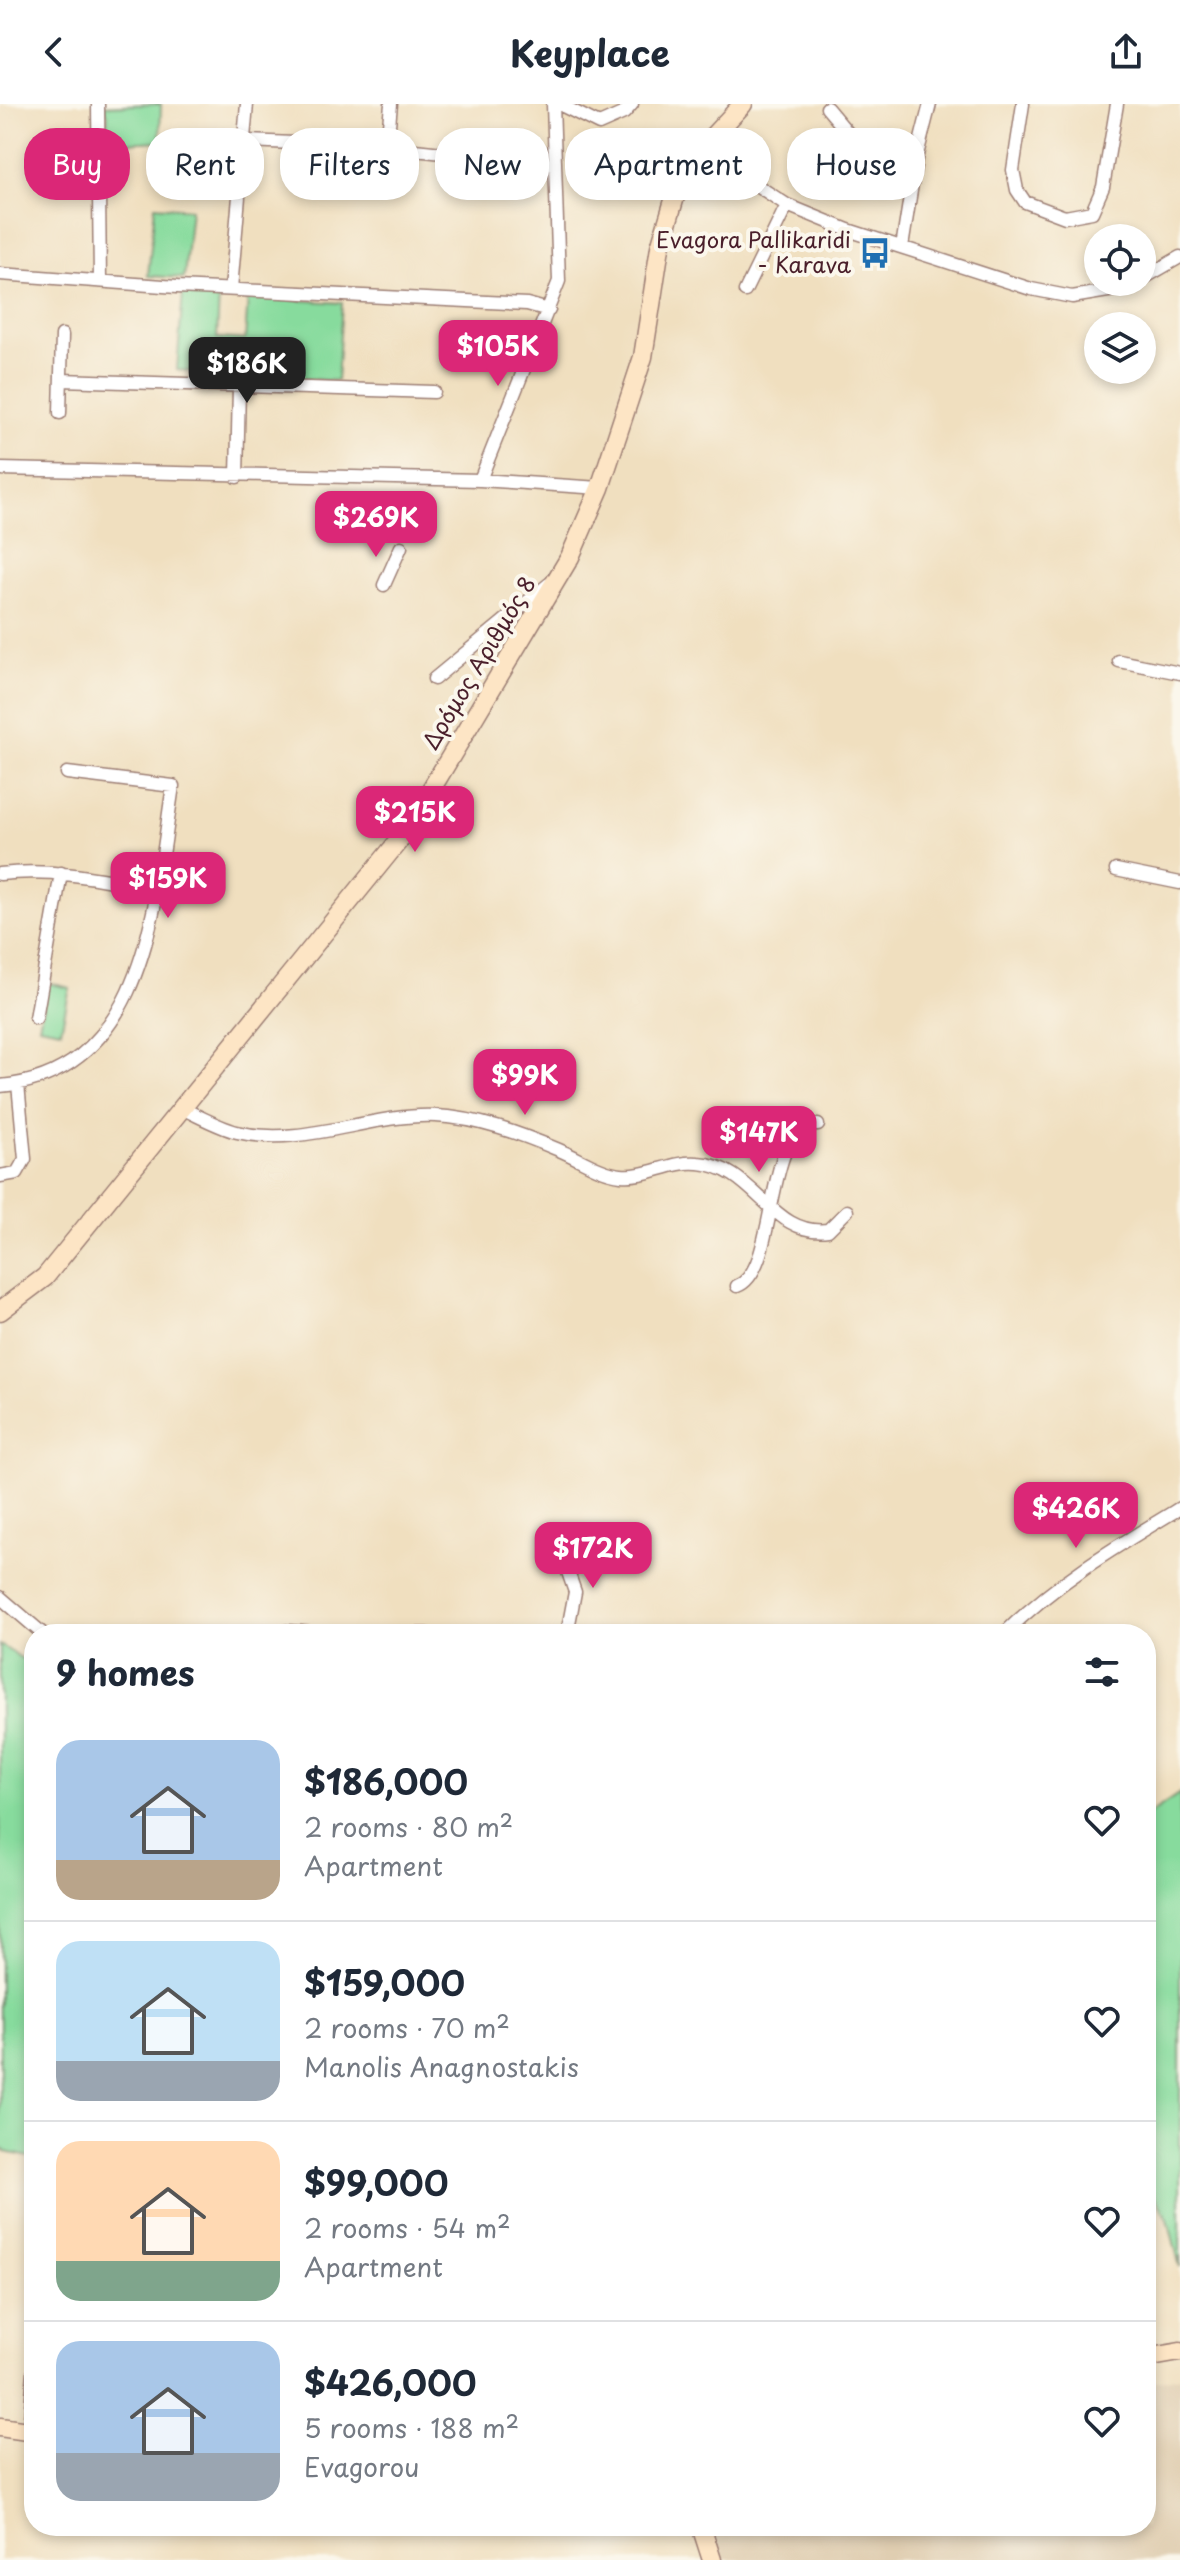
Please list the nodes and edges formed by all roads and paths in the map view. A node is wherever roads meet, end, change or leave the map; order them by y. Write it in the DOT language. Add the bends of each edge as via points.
graph roads {
  1 [pos="98,104"];
  2 [pos="247,104"];
  3 [pos="391,104"];
  4 [pos="553,104"];
  5 [pos="559,104"];
  6 [pos="632,104"];
  7 [pos="743,104"];
  8 [pos="930,104"];
  9 [pos="1023,104"];
  10 [pos="1117,104"];
  11 [pos="827,108"];
  12 [pos="247,128"];
  13 [pos="389,128"];
  14 [pos="721,128"];
  15 [pos="844,128"];
  16 [pos="924,128"];
  17 [pos="419,150"];
  18 [pos="554,165"];
  19 [pos="771,195"];
  20 [pos="241,200"];
  21 [pos="674,200"];
  22 [pos="909,200"];
  23 [pos="787,205"];
  24 [pos="902,247"];
  25 [pos="1180,257"];
  26 [pos="1156,271"];
  27 [pos="0,274"];
  28 [pos="100,281"];
  29 [pos="231,289"];
  30 [pos="745,291"];
  31 [pos="1084,295"];
  32 [pos="549,310"];
  33 [pos="62,335"];
  34 [pos="61,380"];
  35 [pos="239,387"];
  36 [pos="434,392"];
  37 [pos="60,413"];
  38 [pos="0,469"];
  39 [pos="237,477"];
  40 [pos="480,480"];
  41 [pos="600,488"];
  42 [pos="401,547"];
  43 [pos="556,582"];
  44 [pos="384,585"];
  45 [pos="1119,661"];
  46 [pos="1180,673"];
  47 [pos="434,679"];
  48 [pos="67,773"];
  49 [pos="1116,870"];
  50 [pos="61,873"];
  51 [pos="0,874"];
  52 [pos="1180,883"];
  53 [pos="156,889"];
  54 [pos="36,1018"];
  55 [pos="18,1084"];
  56 [pos="0,1086"];
  57 [pos="181,1108"];
  58 [pos="818,1125"];
  59 [pos="0,1176"];
  60 [pos="772,1210"];
  61 [pos="847,1211"];
  62 [pos="737,1286"];
  63 [pos="0,1311"];
  64 [pos="1180,1508"];
  65 [pos="560,1549"];
  66 [pos="0,1597"];
  67 [pos="31,1624"];
  68 [pos="569,1624"];
  69 [pos="1016,1624"];
  70 [pos="1180,2352"];
  71 [pos="1156,2356"];
  72 [pos="0,2427"];
  73 [pos="24,2431"];
  74 [pos="704,2536"];
  75 [pos="712,2560"];
  1 -- 28 [label="street"];
  2 -- 12 [label="street"];
  3 -- 13 [label="street"];
  4 -- 18 [label="street"];
  5 -- 6 [label="street" via="599,124"];
  7 -- 14 [label="street, Δρόμος Αριθμός 8"];
  8 -- 16 [label="street"];
  9 -- 10 [label="street" via="1013,170 1017,190 1025,202 1065,217 1092,212 1103,187"];
  11 -- 15 [label="street"];
  17 -- 18 [label="street"];
  18 -- 32 [label="street" via="559,281"];
  19 -- 23 [label="street"];
  20 -- 29 [label="street"];
  21 -- 41 [label="street, Δρόμος Αριθμός 8" via="660,247 643,357"];
  22 -- 24 [label="street"];
  23 -- 24 [label="street"];
  23 -- 30 [label="street"];
  24 -- 31 [label="street" via="1031,289"];
  25 -- 26 [label="street"];
  27 -- 28 [label="street"];
  28 -- 29 [label="street"];
  29 -- 32 [label="street" via="527,304"];
  32 -- 40 [label="street"];
  33 -- 34 [label="street"];
  34 -- 35 [label="street"];
  34 -- 37 [label="street"];
  35 -- 36 [label="street"];
  35 -- 39 [label="street"];
  38 -- 39 [label="street"];
  39 -- 40 [label="street"];
  40 -- 41 [label="street"];
  41 -- 43 [label="street, Δρόμος Αριθμός 8"];
  42 -- 44 [label="street"];
  43 -- 47 [label="street"];
  43 -- 57 [label="street, Δρόμος Αριθμός 8" via="405,833"];
  45 -- 46 [label="street"];
  48 -- 53 [label="street" via="173,786"];
  49 -- 52 [label="street"];
  50 -- 51 [label="street"];
  50 -- 53 [label="street"];
  50 -- 54 [label="street"];
  53 -- 55 [label="street" via="140,970 117,1017 90,1047 51,1072"];
  55 -- 56 [label="street"];
  55 -- 59 [label="street" via="25,1159 17,1173"];
  57 -- 60 [label="street" via="257,1135 293,1135 415,1116 459,1119 521,1135 621,1175 681,1163 716,1165 751,1185"];
  57 -- 63 [label="street, Δρόμος Αριθμός 8" via="45,1277"];
  58 -- 60 [label="street" via="806,1125 793,1138 773,1187"];
  60 -- 61 [label="street" via="820,1231"];
  60 -- 62 [label="street" via="750,1276"];
  64 -- 69 [label="street" via="1081,1568"];
  65 -- 68 [label="street" via="575,1592"];
  66 -- 67 [label="street"];
  70 -- 71 [label="street"];
  72 -- 73 [label="street"];
  74 -- 75 [label="street"];
}
